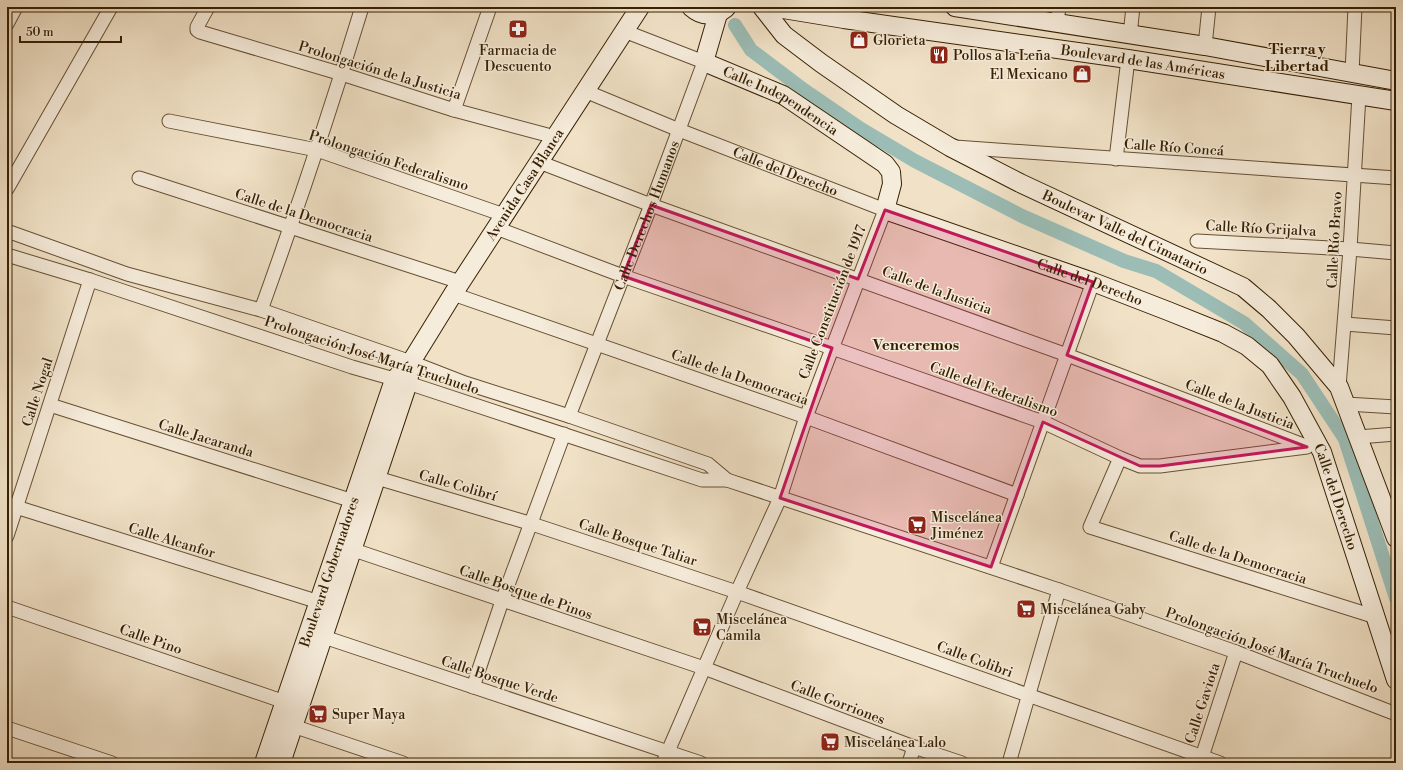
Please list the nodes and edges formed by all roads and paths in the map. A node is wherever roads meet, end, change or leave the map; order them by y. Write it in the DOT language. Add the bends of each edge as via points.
graph roads {
  1 [pos="16,7"];
  2 [pos="111,7"];
  3 [pos="208,7"];
  4 [pos="362,7"];
  5 [pos="490,7"];
  6 [pos="640,7"];
  7 [pos="691,7"];
  8 [pos="762,7"];
  9 [pos="771,7"];
  10 [pos="954,7"];
  11 [pos="1133,7"];
  12 [pos="1209,7"];
  13 [pos="1355,7"];
  14 [pos="722,10"];
  15 [pos="986,10"];
  16 [pos="1058,15"];
  17 [pos="7,24"];
  18 [pos="624,31"];
  19 [pos="1130,35"];
  20 [pos="1205,46"];
  21 [pos="1128,59"];
  22 [pos="704,62"];
  23 [pos="1352,73"];
  24 [pos="342,74"];
  25 [pos="1396,81"];
  26 [pos="585,91"];
  27 [pos="1359,95"];
  28 [pos="1396,101"];
  29 [pos="454,110"];
  30 [pos="169,121"];
  31 [pos="679,130"];
  32 [pos="555,137"];
  33 [pos="950,147"];
  34 [pos="317,150"];
  35 [pos="1116,159"];
  36 [pos="538,162"];
  37 [pos="1354,175"];
  38 [pos="139,178"];
  39 [pos="1396,178"];
  40 [pos="7,189"];
  41 [pos="651,205"];
  42 [pos="885,210"];
  43 [pos="500,221"];
  44 [pos="291,228"];
  45 [pos="7,231"];
  46 [pos="1197,241"];
  47 [pos="1350,249"];
  48 [pos="1396,253"];
  49 [pos="7,255"];
  50 [pos="623,276"];
  51 [pos="858,279"];
  52 [pos="90,280"];
  53 [pos="1093,282"];
  54 [pos="456,288"];
  55 [pos="261,310"];
  56 [pos="1345,324"];
  57 [pos="1396,328"];
  58 [pos="597,344"];
  59 [pos="832,348"];
  60 [pos="1067,355"];
  61 [pos="411,362"];
  62 [pos="401,382"];
  63 [pos="1339,387"];
  64 [pos="1346,404"];
  65 [pos="50,406"];
  66 [pos="1396,407"];
  67 [pos="569,416"];
  68 [pos="806,417"];
  69 [pos="1043,422"];
  70 [pos="564,434"];
  71 [pos="1396,434"];
  72 [pos="1358,437"];
  73 [pos="1315,450"];
  74 [pos="1120,458"];
  75 [pos="377,478"];
  76 [pos="727,480"];
  77 [pos="1016,495"];
  78 [pos="780,498"];
  79 [pos="353,501"];
  80 [pos="16,508"];
  81 [pos="530,523"];
  82 [pos="7,536"];
  83 [pos="1396,538"];
  84 [pos="346,547"];
  85 [pos="991,567"];
  86 [pos="1059,590"];
  87 [pos="737,592"];
  88 [pos="502,601"];
  89 [pos="319,602"];
  90 [pos="7,607"];
  91 [pos="1376,617"];
  92 [pos="324,637"];
  93 [pos="1236,652"];
  94 [pos="704,668"];
  95 [pos="1396,680"];
  96 [pos="472,688"];
  97 [pos="1029,696"];
  98 [pos="285,702"];
  99 [pos="1396,714"];
  100 [pos="293,726"];
  101 [pos="7,728"];
  102 [pos="914,747"];
  103 [pos="665,757"];
  104 [pos="1201,760"];
  105 [pos="112,763"];
  106 [pos="264,763"];
  107 [pos="281,763"];
  108 [pos="403,763"];
  109 [pos="701,763"];
  110 [pos="909,763"];
  111 [pos="962,763"];
  112 [pos="1009,763"];
  113 [pos="1220,763"];
  1 -- 17 [label="street"];
  2 -- 40 [label="street"];
  3 -- 24 [label="street, Prolongación de la Justicia" via="197,30"];
  4 -- 24 [label="street"];
  5 -- 29 [label="street"];
  6 -- 18 [label="main road, Avenida Casa Blanca"];
  7 -- 14 [label="main road" via="705,14"];
  8 -- 33 [label="main road, Boulevar Valle del Cimatario" via="784,35 821,63 896,115"];
  9 -- 21 [label="main road, Boulevard de las Américas"];
  10 -- 15 [label="main road, Boulevard de las Américas"];
  11 -- 19 [label="street"];
  12 -- 20 [label="street"];
  13 -- 23 [label="street"];
  14 -- 22 [label="main road, Calle Derechos Humanos"];
  15 -- 16 [label="main road, Boulevard de las Américas"];
  16 -- 19 [label="main road, Boulevard de las Américas"];
  18 -- 22 [label="street, Calle Independencia"];
  18 -- 26 [label="main road, Avenida Casa Blanca"];
  19 -- 20 [label="main road, Boulevard de las Américas"];
  20 -- 23 [label="main road, Boulevard de las Américas"];
  21 -- 27 [label="main road, Boulevard de las Américas"];
  21 -- 35 [label="street"];
  22 -- 31 [label="street, Calle Derechos Humanos"];
  22 -- 42 [label="main road, Calle Independencia" via="783,95 885,164 891,172 892,184"];
  23 -- 25 [label="main road, Boulevard de las Américas"];
  24 -- 29 [label="street, Prolongación de la Justicia"];
  24 -- 34 [label="street"];
  26 -- 31 [label="street, Calle del Derecho"];
  26 -- 32 [label="main road, Avenida Casa Blanca"];
  27 -- 28 [label="main road, Boulevard de las Américas"];
  27 -- 37 [label="street, Calle Río Bravo"];
  29 -- 32 [label="street, Prolongación de la Justicia"];
  30 -- 34 [label="street, Prolongación Federalismo"];
  31 -- 41 [label="street, Calle Derechos Humanos"];
  31 -- 42 [label="street, Calle del Derecho"];
  32 -- 36 [label="main road, Avenida Casa Blanca"];
  33 -- 35 [label="street, Calle Río Concá"];
  33 -- 63 [label="main road, Boulevar Valle del Cimatario" via="1020,183 1243,287 1270,309 1296,336"];
  34 -- 43 [label="street, Prolongación Federalismo"];
  34 -- 44 [label="street"];
  35 -- 37 [label="street, Calle Río Concá"];
  36 -- 41 [label="street, Calle de la Justicia"];
  36 -- 43 [label="main road, Avenida Casa Blanca"];
  37 -- 39 [label="street, Calle Río Concá"];
  37 -- 47 [label="street, Calle Río Bravo"];
  38 -- 44 [label="street, Calle de la Democracia"];
  41 -- 50 [label="street, Calle Derechos Humanos"];
  41 -- 51 [label="street, Calle de la Justicia"];
  42 -- 51 [label="street, Calle Constitución de 1917"];
  42 -- 53 [label="main road, Calle del Derecho"];
  43 -- 50 [label="street, Calle del Federalismo"];
  43 -- 54 [label="main road, Avenida Casa Blanca"];
  44 -- 54 [label="street, Calle de la Democracia"];
  44 -- 55 [label="street"];
  45 -- 55 [label="street, Prolongación José María Truchuelo" via="127,274"];
  46 -- 47 [label="street, Calle Río Grijalva"];
  47 -- 48 [label="street, Calle Río Grijalva"];
  47 -- 56 [label="street, Calle Río Bravo"];
  49 -- 52 [label="street, Prolongación José María Truchuelo"];
  50 -- 58 [label="street, Calle Derechos Humanos"];
  50 -- 59 [label="street, Calle del Federalismo"];
  51 -- 59 [label="street, Calle Constitución de 1917"];
  51 -- 60 [label="street, Calle de la Justicia"];
  52 -- 62 [label="street, Prolongación José María Truchuelo"];
  52 -- 65 [label="street, Calle Nogal"];
  53 -- 60 [label="street"];
  53 -- 73 [label="main road, Calle del Derecho" via="1223,333 1247,346 1270,365 1292,397"];
  54 -- 58 [label="street, Calle de la Democracia"];
  54 -- 61 [label="main road, Avenida Casa Blanca"];
  55 -- 61 [label="street, Prolongación José María Truchuelo"];
  56 -- 57 [label="street"];
  56 -- 63 [label="street, Calle Río Bravo"];
  58 -- 67 [label="street, Calle Derechos Humanos"];
  58 -- 68 [label="street, Calle de la Democracia"];
  59 -- 68 [label="street, Calle Constitución de 1917"];
  59 -- 69 [label="street, Calle del Federalismo"];
  60 -- 69 [label="street"];
  60 -- 73 [label="street, Calle de la Justicia"];
  61 -- 62 [label="main road, Avenida Casa Blanca"];
  61 -- 67 [label="street, Prolongación José María Truchuelo" via="465,383"];
  62 -- 70 [label="street, Prolongación José María Truchuelo"];
  62 -- 75 [label="main road, Boulevard Gobernadores"];
  62 -- 79 [label="main road, Boulevard Gobernadores"];
  63 -- 64 [label="main road, Boulevar Valle del Cimatario"];
  64 -- 66 [label="street"];
  64 -- 72 [label="main road, Boulevar Valle del Cimatario"];
  65 -- 79 [label="street, Calle Jacaranda"];
  65 -- 80 [label="street, Calle Nogal"];
  67 -- 76 [label="street, Prolongación José María Truchuelo" via="708,464"];
  68 -- 77 [label="street, Calle de la Democracia"];
  68 -- 78 [label="street, Calle Constitución de 1917"];
  69 -- 74 [label="street, Calle del Federalismo"];
  69 -- 77 [label="street"];
  70 -- 76 [label="street, Prolongación José María Truchuelo" via="702,480"];
  70 -- 81 [label="street"];
  71 -- 72 [label="street"];
  72 -- 83 [label="main road, Boulevar Valle del Cimatario"];
  73 -- 74 [label="street, Calle del Federalismo" via="1160,466 1140,466"];
  73 -- 91 [label="main road, Calle del Derecho"];
  74 -- 91 [label="street, Calle de la Democracia" via="1090,527"];
  75 -- 81 [label="street, Calle Colibrí"];
  75 -- 84 [label="main road, Boulevard Gobernadores"];
  76 -- 78 [label="street, Prolongación José María Truchuelo"];
  77 -- 85 [label="street"];
  78 -- 85 [label="street, Prolongación José María Truchuelo"];
  78 -- 87 [label="street, Calle Constitución de 1917"];
  79 -- 84 [label="main road, Boulevard Gobernadores"];
  80 -- 82 [label="street, Calle Nogal"];
  80 -- 89 [label="street, Calle Alcanfor"];
  81 -- 87 [label="street, Calle Bosque Taliar"];
  81 -- 88 [label="street"];
  84 -- 88 [label="street, Calle Bosque de Pinos"];
  84 -- 89 [label="main road, Boulevard Gobernadores"];
  84 -- 92 [label="main road, Boulevard Gobernadores"];
  85 -- 86 [label="street, Prolongación José María Truchuelo"];
  86 -- 93 [label="street, Prolongación José María Truchuelo"];
  86 -- 97 [label="street"];
  87 -- 94 [label="street, Calle Constitución de 1917"];
  87 -- 97 [label="street, Calle Colibri"];
  88 -- 94 [label="street, Calle Bosque de Pinos"];
  88 -- 96 [label="street"];
  89 -- 98 [label="main road, Boulevard Gobernadores"];
  90 -- 98 [label="street, Calle Pino"];
  91 -- 95 [label="main road, Calle del Derecho"];
  92 -- 96 [label="street, Calle Bosque Verde"];
  92 -- 100 [label="main road, Boulevard Gobernadores"];
  93 -- 99 [label="street, Prolongación José María Truchuelo"];
  93 -- 104 [label="street, Calle Gaviota"];
  94 -- 102 [label="street, Calle Gorriones"];
  94 -- 103 [label="street, Calle Constitución de 1917"];
  96 -- 103 [label="street, Calle Bosque Verde"];
  97 -- 104 [label="street, Calle Colibri"];
  97 -- 112 [label="street"];
  98 -- 106 [label="main road, Boulevard Gobernadores"];
  100 -- 107 [label="main road, Boulevard Gobernadores"];
  100 -- 108 [label="street"];
  101 -- 105 [label="street"];
  102 -- 110 [label="street"];
  102 -- 111 [label="street, Calle Gorriones"];
  103 -- 109 [label="street, Calle Bosque Verde"];
  104 -- 113 [label="street, Calle Colibri"];
}
